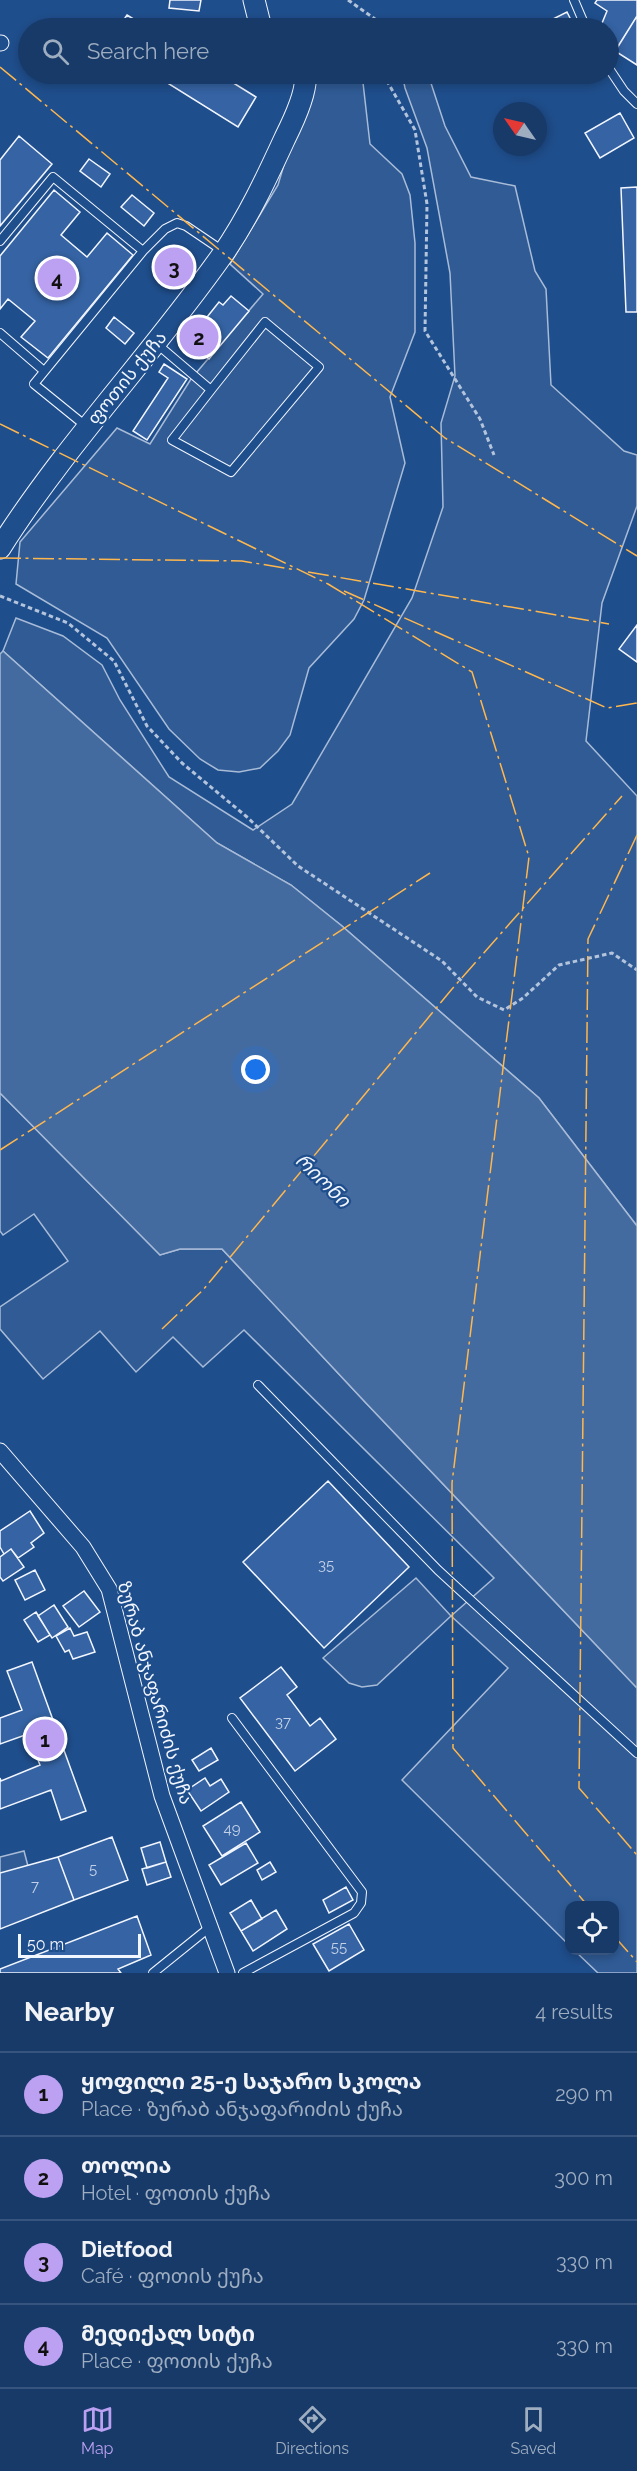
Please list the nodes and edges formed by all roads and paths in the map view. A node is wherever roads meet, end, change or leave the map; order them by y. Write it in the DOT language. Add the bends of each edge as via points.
graph roads {
  1 [pos="254,0"];
  2 [pos="348,0"];
  3 [pos="574,0"];
  4 [pos="258,18"];
  5 [pos="374,18"];
  6 [pos="582,18"];
  7 [pos="619,83"];
  8 [pos="306,84"];
  9 [pos="389,84"];
  10 [pos="637,104"];
  11 [pos="0,241"];
  12 [pos="143,251"];
  13 [pos="224,252"];
  14 [pos="0,333"];
  15 [pos="156,343"];
  16 [pos="44,371"];
  17 [pos="211,390"];
  18 [pos="87,428"];
  19 [pos="494,455"];
  20 [pos="0,548"];
  21 [pos="0,596"];
  22 [pos="637,970"];
  23 [pos="258,1385"];
  24 [pos="0,1451"];
  25 [pos="232,1718"];
  26 [pos="637,1753"];
  27 [pos="210,1927"];
  28 [pos="153,1973"];
  29 [pos="227,1973"];
  30 [pos="243,1973"];
  1 -- 4 [label="street"];
  2 -- 5 [label="path"];
  3 -- 6 [label="lane"];
  7 -- 10 [label="lane"];
  8 -- 13 [label="street, ფოთის ქუჩა" via="261,190"];
  9 -- 19 [label="path" via="415,130 427,204 424,331 480,419"];
  11 -- 12 [label="lane" via="53,177"];
  12 -- 13 [label="lane" via="177,223"];
  12 -- 16 [label="lane"];
  13 -- 15 [label="street, ფოთის ქუჩა"];
  14 -- 16 [label="lane"];
  15 -- 17 [label="lane"];
  15 -- 18 [label="street, ფოთის ქუჩა"];
  16 -- 18 [label="lane" via="34,384"];
  17 -- 17 [label="lane" via="265,322 319,367 231,472 172,440"];
  18 -- 20 [label="street, ფოთის ქუჩა" via="30,500"];
  21 -- 22 [label="path" via="68,623 114,661 147,726 182,763 248,817 298,866 442,961 477,998 504,1010 559,965 612,953"];
  23 -- 26 [label="lane" via="438,1570"];
  24 -- 27 [label="street, ზურაბ ანჯაფარიძის ქუჩა" via="83,1547 109,1588 162,1796"];
  25 -- 30 [label="lane" via="362,1892 354,1913"];
  27 -- 28 [label="lane"];
  27 -- 29 [label="street, ზურაბ ანჯაფარიძის ქუჩა"];
}
